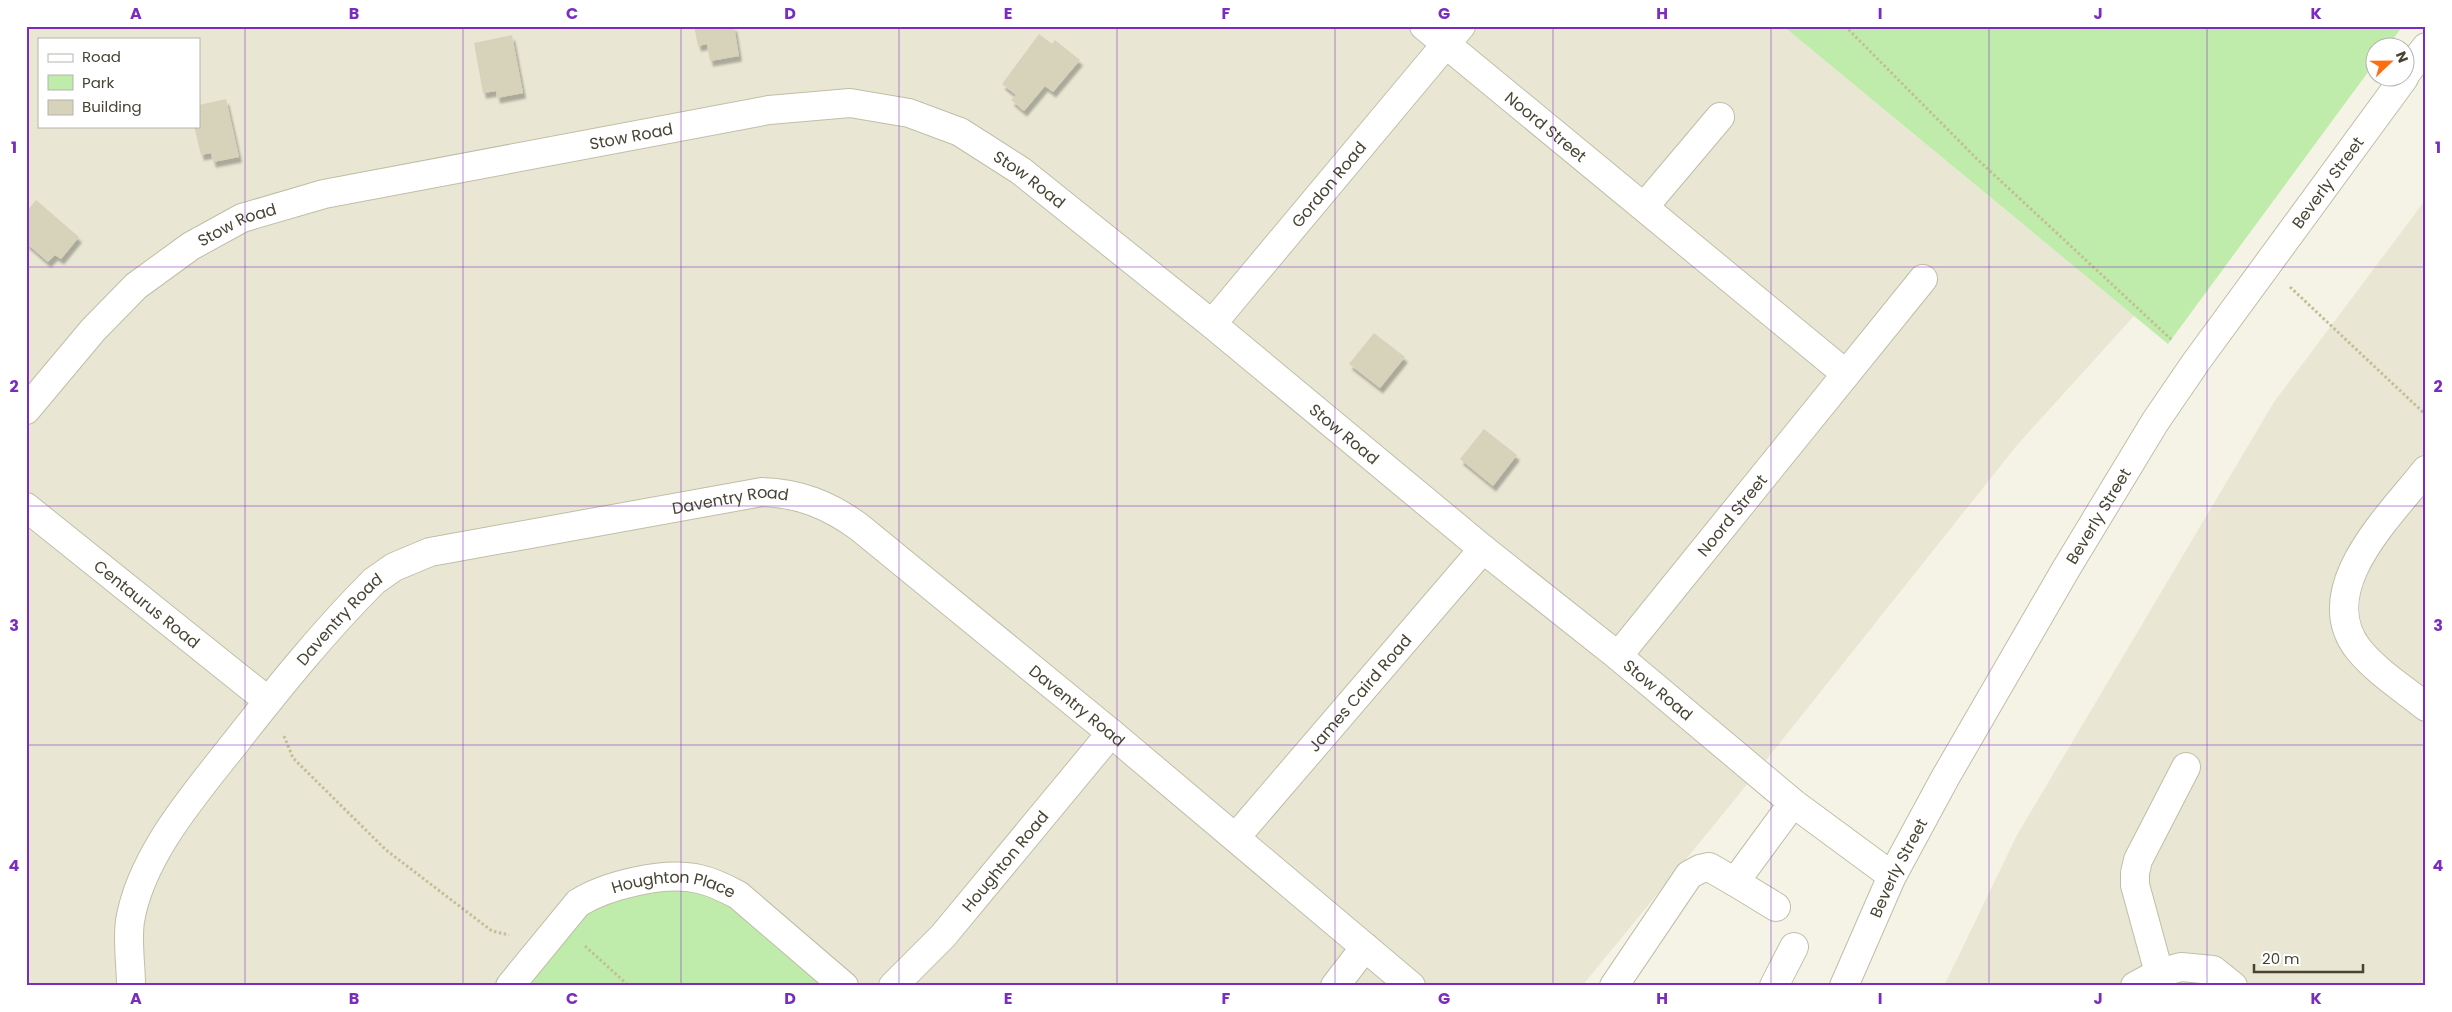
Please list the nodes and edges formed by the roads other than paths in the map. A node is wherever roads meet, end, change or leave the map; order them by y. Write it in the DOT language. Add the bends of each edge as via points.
graph roads {
  1 [pos="1424,26"];
  2 [pos="1453,35"];
  3 [pos="2426,47"];
  4 [pos="2414,63"];
  5 [pos="2396,88"];
  6 [pos="1720,117"];
  7 [pos="1644,207"];
  8 [pos="1923,280"];
  9 [pos="1212,324"];
  10 [pos="1846,374"];
  11 [pos="26,410"];
  12 [pos="2426,470"];
  13 [pos="26,507"];
  14 [pos="1483,549"];
  15 [pos="1618,656"];
  16 [pos="268,701"];
  17 [pos="2426,707"];
  18 [pos="1111,733"];
  19 [pos="2186,766"];
  20 [pos="1793,803"];
  21 [pos="1236,837"];
  22 [pos="1892,876"];
  23 [pos="1734,882"];
  24 [pos="1776,907"];
  25 [pos="1794,946"];
  26 [pos="1365,947"];
  27 [pos="2159,973"];
  28 [pos="131,986"];
  29 [pos="510,986"];
  30 [pos="844,986"];
  31 [pos="893,986"];
  32 [pos="1335,986"];
  33 [pos="1411,986"];
  34 [pos="1614,986"];
  35 [pos="1774,986"];
  36 [pos="1844,986"];
  37 [pos="2134,986"];
  38 [pos="2233,986"];
  1 -- 2 [label="street, Noord Street"];
  2 -- 7 [label="street, Noord Street"];
  2 -- 9 [label="street, Gordon Road"];
  3 -- 4 [label="street, Beverly Street"];
  5 -- 22 [label="street, Beverly Street" via="2155,422 2066,569"];
  6 -- 7 [label="street"];
  7 -- 10 [label="street, Noord Street"];
  8 -- 10 [label="street, Noord Street"];
  9 -- 11 [label="street, Stow Road" via="1021,171 960,132 908,113 850,103 769,110 324,194 242,218 191,246 136,286 93,330"];
  9 -- 14 [label="street, Stow Road"];
  10 -- 15 [label="street, Noord Street"];
  12 -- 17 [label="street" via="2364,549 2346,583 2343,603 2347,630 2359,650"];
  13 -- 16 [label="street, Centaurus Road"];
  14 -- 15 [label="street, Stow Road"];
  14 -- 21 [label="street, James Caird Road"];
  15 -- 20 [label="street, Stow Road"];
  16 -- 18 [label="street, Daventry Road" via="358,598 387,572 411,558 732,496 768,492 802,497 841,514"];
  16 -- 28 [label="street, Daventry Road" via="185,808 156,852 130,922"];
  18 -- 21 [label="street, Daventry Road"];
  18 -- 31 [label="street, Houghton Road" via="943,936"];
  19 -- 27 [label="street" via="2138,860 2135,873 2135,885"];
  20 -- 22 [label="street, Stow Road"];
  20 -- 23 [label="street"];
  21 -- 26 [label="street, Daventry Road"];
  22 -- 36 [label="street, Beverly Street"];
  23 -- 24 [label="street"];
  23 -- 34 [label="street" via="1709,867 1689,875"];
  25 -- 35 [label="street"];
  26 -- 32 [label="street"];
  26 -- 33 [label="street, Daventry Road"];
  27 -- 37 [label="street"];
  27 -- 38 [label="street" via="2181,967 2213,970"];
  29 -- 30 [label="street, Houghton Place" via="578,903 592,895 677,876 698,878 738,895"];
}
